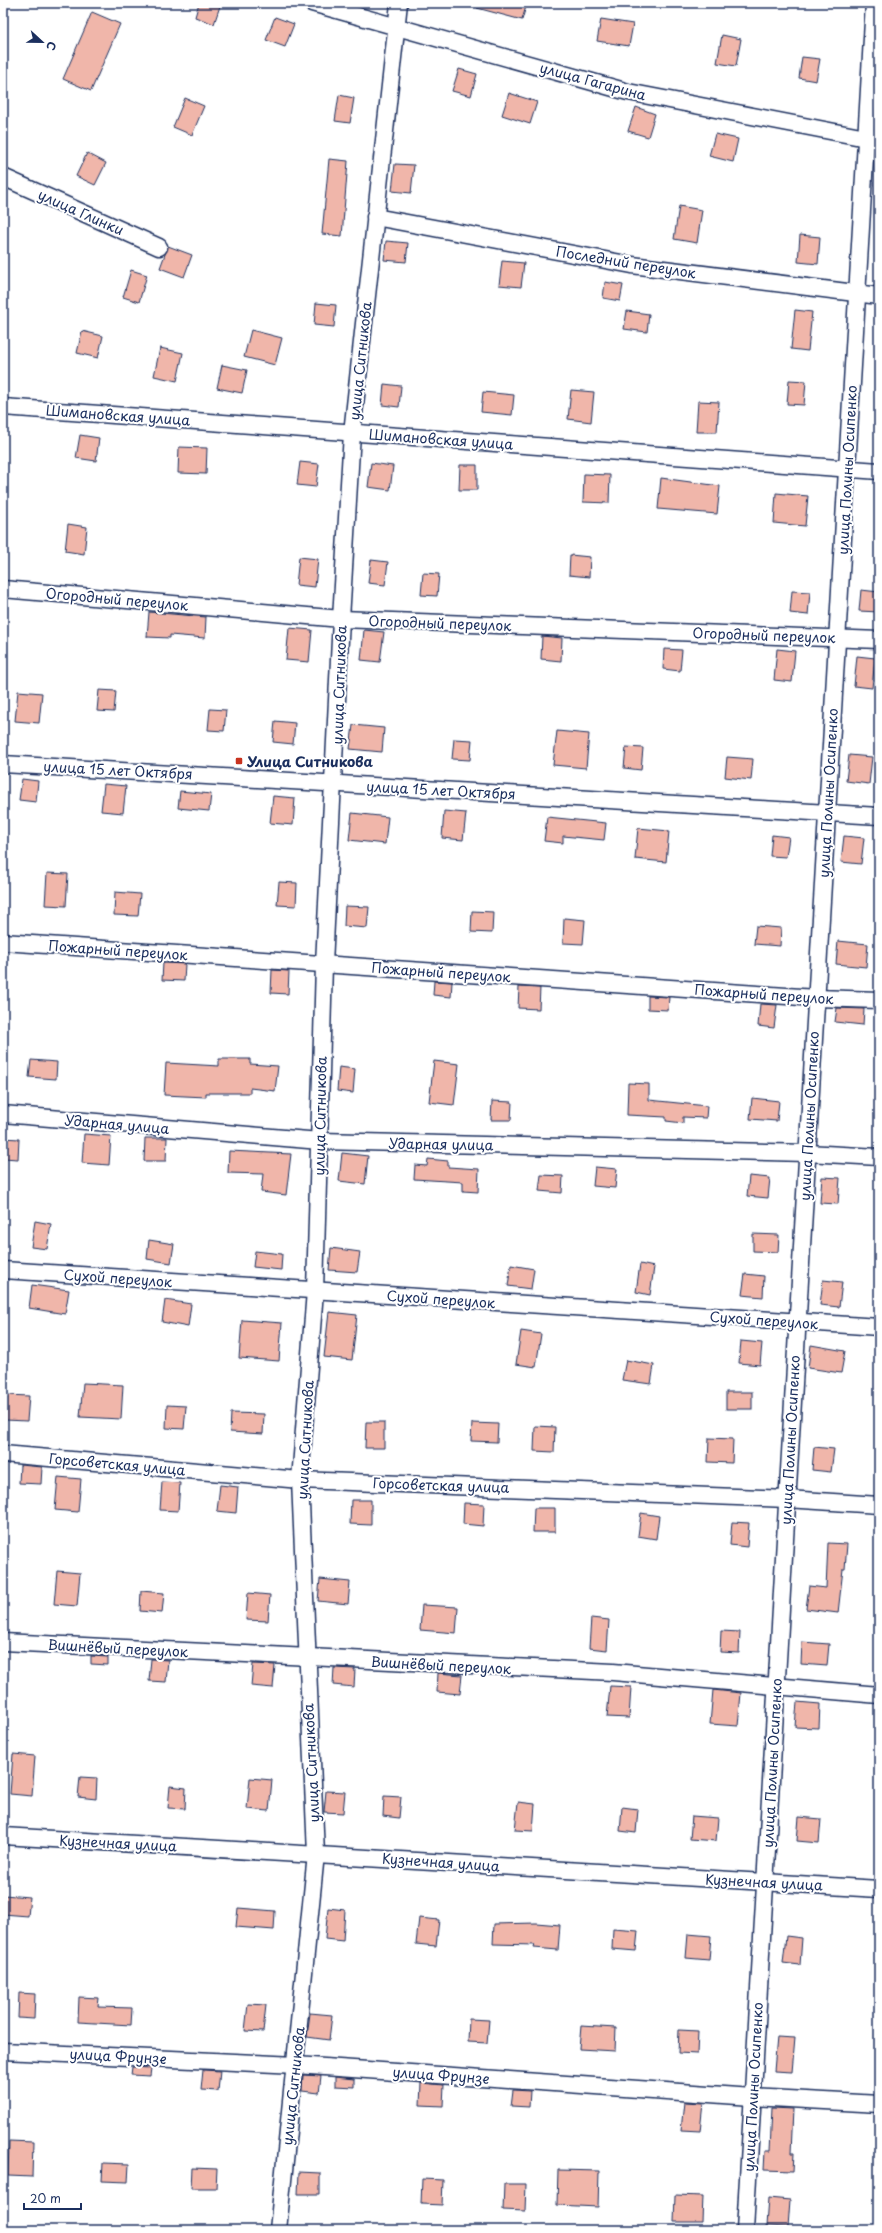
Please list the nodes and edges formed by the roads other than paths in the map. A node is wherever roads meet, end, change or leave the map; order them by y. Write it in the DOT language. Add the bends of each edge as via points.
graph roads {
  1 [pos="312,3"];
  2 [pos="399,3"];
  3 [pos="874,3"];
  4 [pos="397,28"];
  5 [pos="872,139"];
  6 [pos="3,177"];
  7 [pos="375,217"];
  8 [pos="159,247"];
  9 [pos="857,295"];
  10 [pos="879,296"];
  11 [pos="3,407"];
  12 [pos="352,433"];
  13 [pos="847,469"];
  14 [pos="879,471"];
  15 [pos="3,589"];
  16 [pos="341,619"];
  17 [pos="837,637"];
  18 [pos="879,640"];
  19 [pos="3,764"];
  20 [pos="335,783"];
  21 [pos="827,813"];
  22 [pos="879,816"];
  23 [pos="3,942"];
  24 [pos="324,964"];
  25 [pos="816,998"];
  26 [pos="879,1000"];
  27 [pos="3,1114"];
  28 [pos="320,1141"];
  29 [pos="807,1153"];
  30 [pos="879,1158"];
  31 [pos="3,1270"];
  32 [pos="316,1291"];
  33 [pos="797,1322"];
  34 [pos="879,1327"];
  35 [pos="3,1454"];
  36 [pos="300,1480"];
  37 [pos="787,1498"];
  38 [pos="879,1505"];
  39 [pos="3,1642"];
  40 [pos="306,1658"];
  41 [pos="776,1686"];
  42 [pos="879,1695"];
  43 [pos="3,1836"];
  44 [pos="316,1854"];
  45 [pos="765,1883"];
  46 [pos="879,1888"];
  47 [pos="3,2051"];
  48 [pos="296,2065"];
  49 [pos="752,2097"];
  50 [pos="879,2104"];
  51 [pos="278,2230"];
  52 [pos="745,2230"];
  1 -- 4 [label="street, улица Гагарина"];
  2 -- 4 [label="street, улица Ситникова"];
  3 -- 5 [label="street, улица Полины Осипенко"];
  4 -- 5 [label="street, улица Гагарина" via="628,92"];
  4 -- 7 [label="street, улица Ситникова"];
  5 -- 9 [label="street, улица Полины Осипенко"];
  6 -- 8 [label="street, улица Глинки"];
  7 -- 9 [label="street, Последний переулок" via="632,265"];
  7 -- 12 [label="street, улица Ситникова"];
  9 -- 10 [label="street, Последний переулок"];
  9 -- 13 [label="street, улица Полины Осипенко"];
  11 -- 12 [label="street, Шимановская улица"];
  12 -- 13 [label="street, Шимановская улица"];
  12 -- 16 [label="street, улица Ситникова"];
  13 -- 14 [label="street, Шимановская улица"];
  13 -- 17 [label="street, улица Полины Осипенко"];
  15 -- 16 [label="street, Огородный переулок"];
  16 -- 17 [label="street, Огородный переулок"];
  16 -- 20 [label="street, улица Ситникова"];
  17 -- 18 [label="street, Огородный переулок"];
  17 -- 21 [label="street, улица Полины Осипенко"];
  19 -- 20 [label="street, улица 15 лет Октября"];
  20 -- 21 [label="street, улица 15 лет Октября"];
  20 -- 24 [label="street, улица Ситникова"];
  21 -- 22 [label="street, улица 15 лет Октября"];
  21 -- 25 [label="street, улица Полины Осипенко"];
  23 -- 24 [label="street, Пожарный переулок"];
  24 -- 25 [label="street, Пожарный переулок"];
  24 -- 28 [label="street, улица Ситникова"];
  25 -- 26 [label="street, Пожарный переулок"];
  25 -- 29 [label="street, улица Полины Осипенко"];
  27 -- 28 [label="street, Ударная улица"];
  28 -- 29 [label="street, Ударная улица"];
  28 -- 32 [label="street, улица Ситникова"];
  29 -- 30 [label="street, Ударная улица"];
  29 -- 33 [label="street, улица Полины Осипенко"];
  31 -- 32 [label="street, Сухой переулок"];
  32 -- 33 [label="street, Сухой переулок"];
  32 -- 36 [label="street, улица Ситникова"];
  33 -- 34 [label="street, Сухой переулок"];
  33 -- 37 [label="street, улица Полины Осипенко"];
  35 -- 36 [label="street, Горсоветская улица"];
  36 -- 37 [label="street, Горсоветская улица"];
  36 -- 40 [label="street, улица Ситникова"];
  37 -- 38 [label="street, Горсоветская улица"];
  37 -- 41 [label="street, улица Полины Осипенко"];
  39 -- 40 [label="street, Вишнёвый переулок"];
  40 -- 41 [label="street, Вишнёвый переулок" via="613,1672"];
  40 -- 44 [label="street, улица Ситникова"];
  41 -- 42 [label="street, Вишнёвый переулок"];
  41 -- 45 [label="street, улица Полины Осипенко"];
  43 -- 44 [label="street, Кузнечная улица"];
  44 -- 45 [label="street, Кузнечная улица"];
  44 -- 48 [label="street, улица Ситникова"];
  45 -- 46 [label="street, Кузнечная улица"];
  45 -- 49 [label="street, улица Полины Осипенко"];
  47 -- 48 [label="street, улица Фрунзе"];
  48 -- 49 [label="street, улица Фрунзе"];
  48 -- 51 [label="street, улица Ситникова"];
  49 -- 50 [label="street, улица Фрунзе"];
  49 -- 52 [label="street, улица Полины Осипенко"];
}
